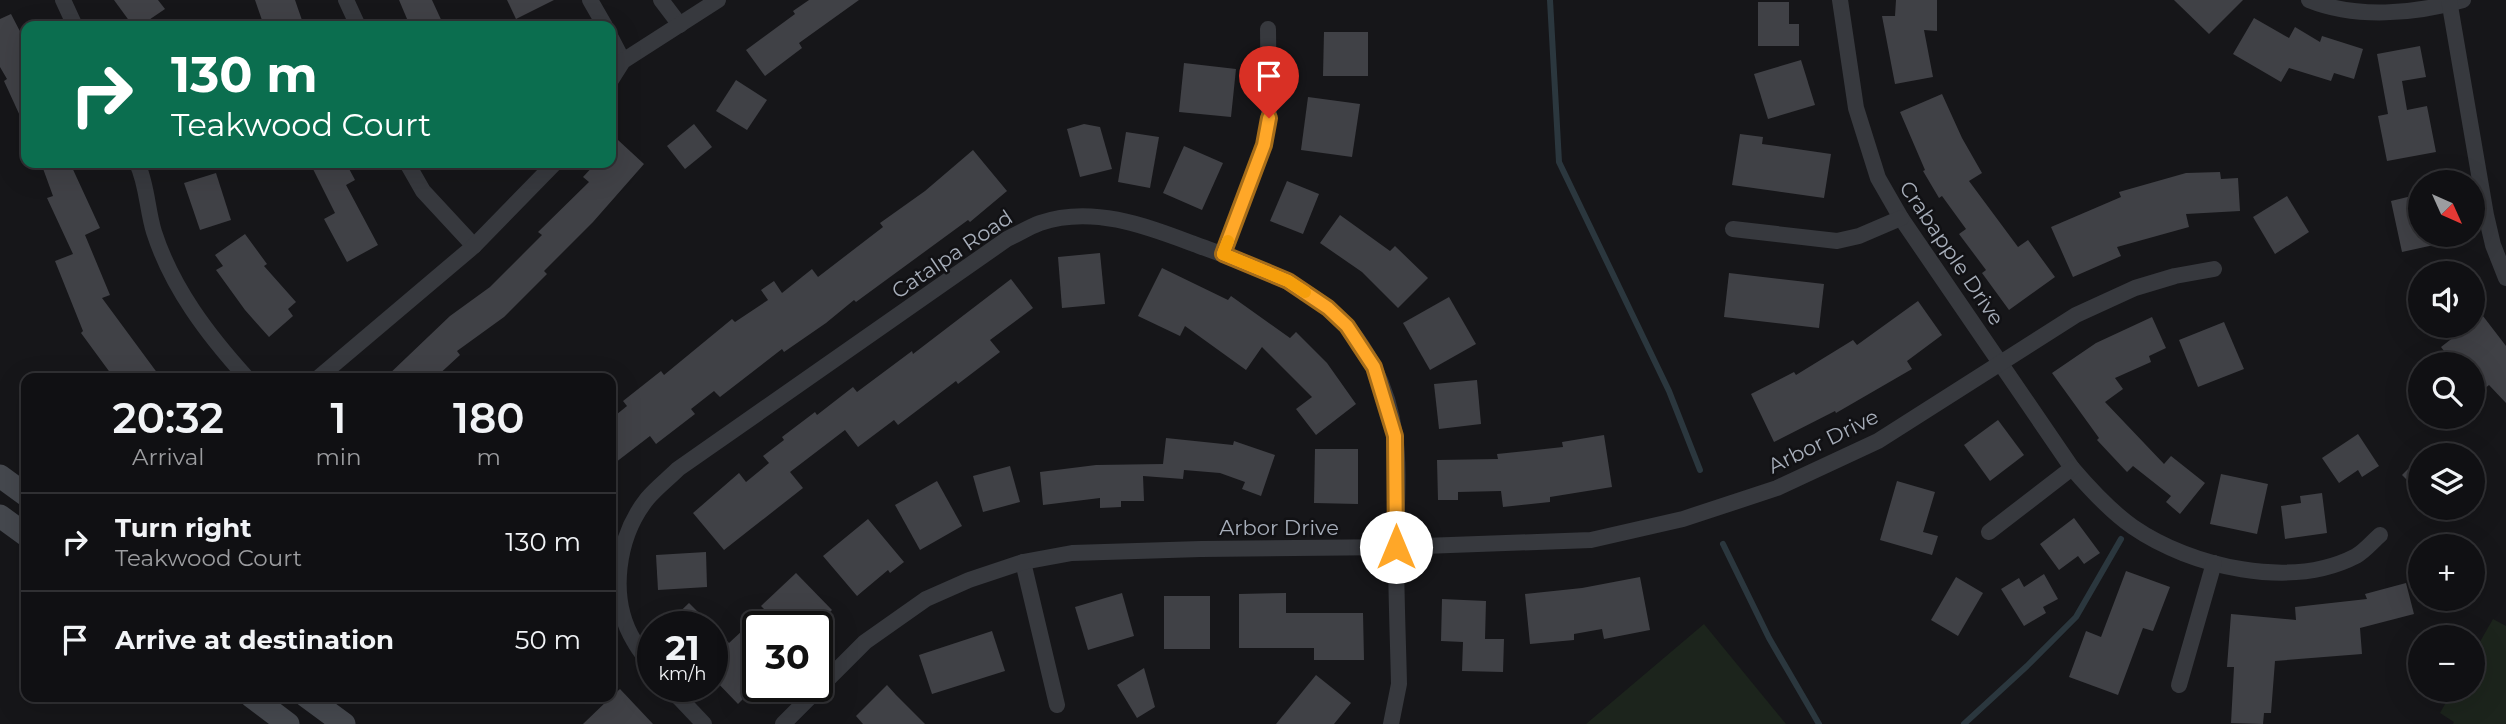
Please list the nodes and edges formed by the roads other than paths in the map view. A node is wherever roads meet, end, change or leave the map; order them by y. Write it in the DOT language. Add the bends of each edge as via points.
graph roads {
  1 [pos="63,0"];
  2 [pos="346,0"];
  3 [pos="590,0"];
  4 [pos="661,0"];
  5 [pos="718,0"];
  6 [pos="1840,0"];
  7 [pos="2309,0"];
  8 [pos="2454,1"];
  9 [pos="73,21"];
  10 [pos="356,21"];
  11 [pos="601,21"];
  12 [pos="680,26"];
  13 [pos="1268,29"];
  14 [pos="616,48"];
  15 [pos="623,61"];
  16 [pos="616,72"];
  17 [pos="138,168"];
  18 [pos="410,168"];
  19 [pos="550,168"];
  20 [pos="1900,218"];
  21 [pos="1733,229"];
  22 [pos="474,246"];
  23 [pos="1223,254"];
  24 [pos="2214,269"];
  25 [pos="2506,278"];
  26 [pos="2000,363"];
  27 [pos="243,373"];
  28 [pos="324,373"];
  29 [pos="2072,468"];
  30 [pos="0,476"];
  31 [pos="21,491"];
  32 [pos="0,516"];
  33 [pos="21,531"];
  34 [pos="1989,533"];
  35 [pos="2380,535"];
  36 [pos="1396,547"];
  37 [pos="1023,562"];
  38 [pos="2214,563"];
  39 [pos="637,646"];
  40 [pos="2179,685"];
  41 [pos="259,702"];
  42 [pos="314,702"];
  43 [pos="683,702"];
  44 [pos="1057,705"];
  45 [pos="288,724"];
  46 [pos="344,724"];
  47 [pos="704,724"];
  48 [pos="783,724"];
  49 [pos="1391,724"];
  1 -- 9 [label="street"];
  2 -- 10 [label="street"];
  3 -- 11 [label="street"];
  4 -- 12 [label="street"];
  5 -- 12 [label="street"];
  6 -- 20 [label="street, Crabapple Drive" via="1856,108 1878,178"];
  7 -- 8 [label="street" via="2382,13"];
  8 -- 25 [label="street" via="2486,215"];
  12 -- 15 [label="street"];
  13 -- 23 [label="street" via="1269,118 1264,145"];
  14 -- 15 [label="street"];
  15 -- 16 [label="street"];
  17 -- 27 [label="street" via="154,232 179,288"];
  18 -- 22 [label="street" via="422,191"];
  19 -- 22 [label="street"];
  20 -- 21 [label="street" via="1837,241"];
  20 -- 26 [label="street, Crabapple Drive"];
  22 -- 28 [label="street"];
  23 -- 36 [label="street, Catalpa Road" via="1288,281 1328,308 1367,356 1383,390 1395,436"];
  23 -- 39 [label="street, Catalpa Road" via="1117,219 1041,222 1007,239 678,469 647,498 629,529 619,563 621,606"];
  24 -- 26 [label="street, Arbor Drive" via="2134,288 2076,315"];
  26 -- 29 [label="street, Crabapple Drive"];
  26 -- 36 [label="street, Arbor Drive" via="1878,441 1777,488 1683,519 1591,540"];
  29 -- 34 [label="street"];
  29 -- 38 [label="street, Crabapple Drive" via="2132,527 2171,550"];
  30 -- 31 [label="main road"];
  32 -- 33 [label="main road"];
  35 -- 38 [label="street, Crabapple Drive" via="2358,555 2326,568 2252,571"];
  36 -- 37 [label="street, Arbor Drive" via="1072,553"];
  36 -- 49 [label="street, Catalpa Road" via="1399,684"];
  37 -- 44 [label="street"];
  37 -- 48 [label="street, Arbor Drive" via="926,599 865,642"];
  38 -- 40 [label="street"];
  41 -- 45 [label="main road"];
  42 -- 46 [label="main road"];
  43 -- 47 [label="street"];
}
